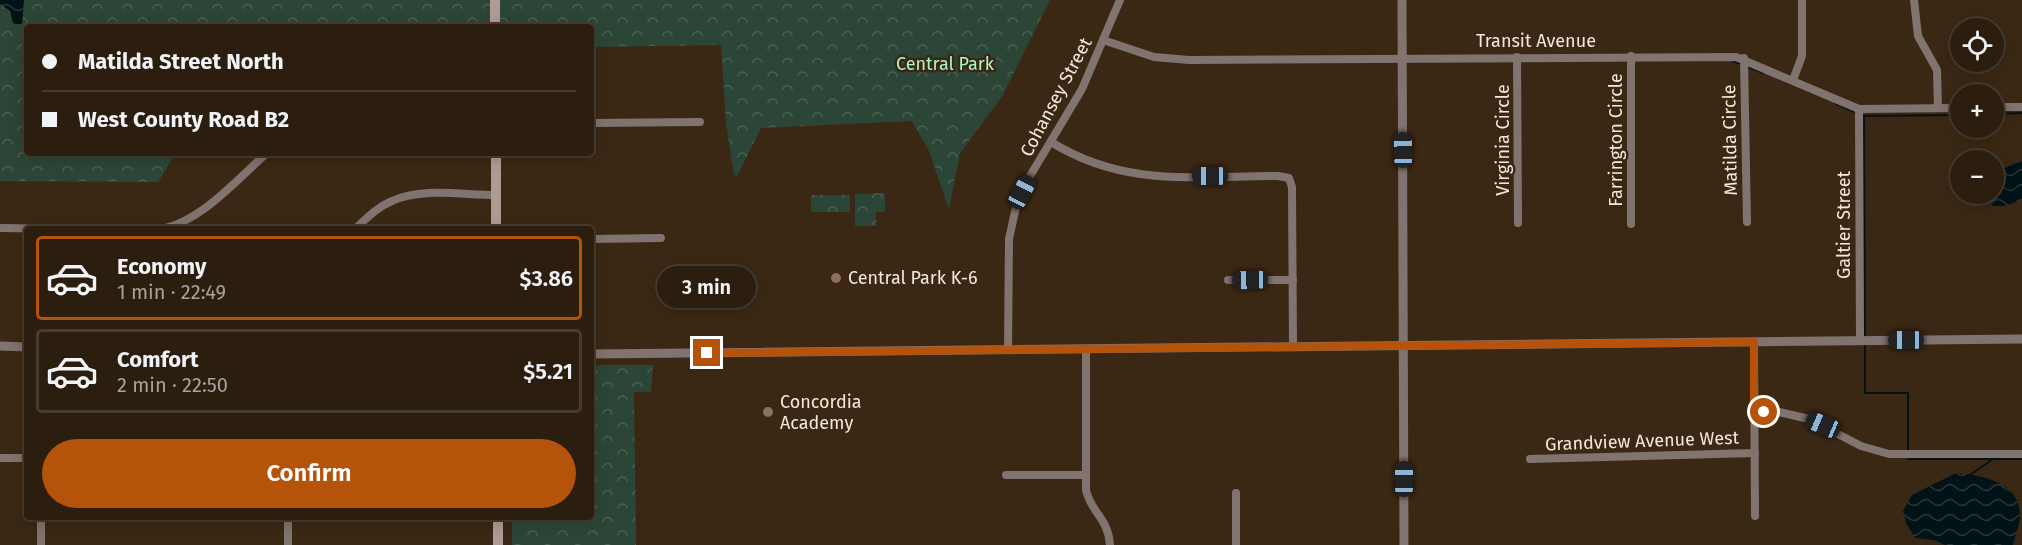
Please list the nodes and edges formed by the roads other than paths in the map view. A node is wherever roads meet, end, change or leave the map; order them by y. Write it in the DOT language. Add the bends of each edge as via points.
graph roads {
  1 [pos="495,0"];
  2 [pos="1120,0"];
  3 [pos="1402,0"];
  4 [pos="1802,0"];
  5 [pos="1914,0"];
  6 [pos="495,24"];
  7 [pos="1104,40"];
  8 [pos="1631,56"];
  9 [pos="1402,57"];
  10 [pos="1517,57"];
  11 [pos="1744,58"];
  12 [pos="1793,80"];
  13 [pos="2022,107"];
  14 [pos="1938,108"];
  15 [pos="1950,108"];
  16 [pos="2004,108"];
  17 [pos="1859,109"];
  18 [pos="700,122"];
  19 [pos="594,123"];
  20 [pos="1051,142"];
  21 [pos="264,156"];
  22 [pos="496,156"];
  23 [pos="496,195"];
  24 [pos="1747,222"];
  25 [pos="1518,223"];
  26 [pos="1631,224"];
  27 [pos="172,226"];
  28 [pos="359,226"];
  29 [pos="496,226"];
  30 [pos="0,228"];
  31 [pos="24,229"];
  32 [pos="594,238"];
  33 [pos="661,238"];
  34 [pos="1228,280"];
  35 [pos="1293,280"];
  36 [pos="2022,339"];
  37 [pos="1860,340"];
  38 [pos="1754,342"];
  39 [pos="0,346"];
  40 [pos="1405,346"];
  41 [pos="24,347"];
  42 [pos="1293,347"];
  43 [pos="1086,349"];
  44 [pos="1008,350"];
  45 [pos="594,354"];
  46 [pos="1754,412"];
  47 [pos="1755,453"];
  48 [pos="2022,454"];
  49 [pos="0,458"];
  50 [pos="24,458"];
  51 [pos="1530,459"];
  52 [pos="1006,475"];
  53 [pos="1086,475"];
  54 [pos="1236,493"];
  55 [pos="1755,516"];
  56 [pos="41,520"];
  57 [pos="288,520"];
  58 [pos="498,520"];
  59 [pos="41,545"];
  60 [pos="288,545"];
  61 [pos="498,545"];
  62 [pos="1110,545"];
  63 [pos="1236,545"];
  64 [pos="1404,545"];
  1 -- 6 [label="main road"];
  2 -- 7 [label="street, Cohansey Street"];
  3 -- 9 [label="street"];
  4 -- 12 [label="street" via="1802,56"];
  5 -- 14 [label="street" via="1918,36 1937,70"];
  7 -- 9 [label="street, Transit Avenue" via="1136,53 1173,59"];
  7 -- 20 [label="street, Cohansey Street" via="1082,89"];
  8 -- 10 [label="street, Transit Avenue"];
  8 -- 11 [label="street, Transit Avenue"];
  8 -- 26 [label="street, Farrington Circle"];
  9 -- 10 [label="street, Transit Avenue"];
  9 -- 40 [label="street"];
  10 -- 25 [label="street, Virginia Circle"];
  11 -- 12 [label="street, Transit Avenue"];
  11 -- 24 [label="street, Matilda Circle"];
  12 -- 17 [label="street, Transit Avenue"];
  13 -- 16 [label="street"];
  14 -- 15 [label="street, Transit Avenue"];
  14 -- 17 [label="street, Transit Avenue"];
  17 -- 37 [label="street, Galtier Street"];
  18 -- 19 [label="street"];
  20 -- 35 [label="street" via="1104,168 1144,176 1289,178"];
  20 -- 44 [label="street, Cohansey Street" via="1022,192 1011,223"];
  21 -- 27 [label="street" via="192,218"];
  22 -- 23 [label="main road"];
  23 -- 28 [label="street" via="404,196 382,206"];
  23 -- 29 [label="main road"];
  30 -- 31 [label="street"];
  32 -- 33 [label="street"];
  34 -- 35 [label="street"];
  35 -- 42 [label="street"];
  36 -- 37 [label="street"];
  37 -- 38 [label="street"];
  38 -- 40 [label="street"];
  38 -- 46 [label="street"];
  39 -- 41 [label="street"];
  40 -- 42 [label="street"];
  40 -- 64 [label="street"];
  42 -- 43 [label="street"];
  43 -- 44 [label="street"];
  43 -- 53 [label="street"];
  44 -- 45 [label="street"];
  46 -- 47 [label="street"];
  46 -- 48 [label="street, Grandview Avenue West" via="1779,412 1809,419 1861,446 1889,454"];
  47 -- 51 [label="street, Grandview Avenue West"];
  47 -- 55 [label="street"];
  49 -- 50 [label="street"];
  52 -- 53 [label="street"];
  53 -- 62 [label="street" via="1088,498 1107,525"];
  54 -- 63 [label="street"];
  56 -- 59 [label="street"];
  57 -- 60 [label="street"];
  58 -- 61 [label="main road"];
}
